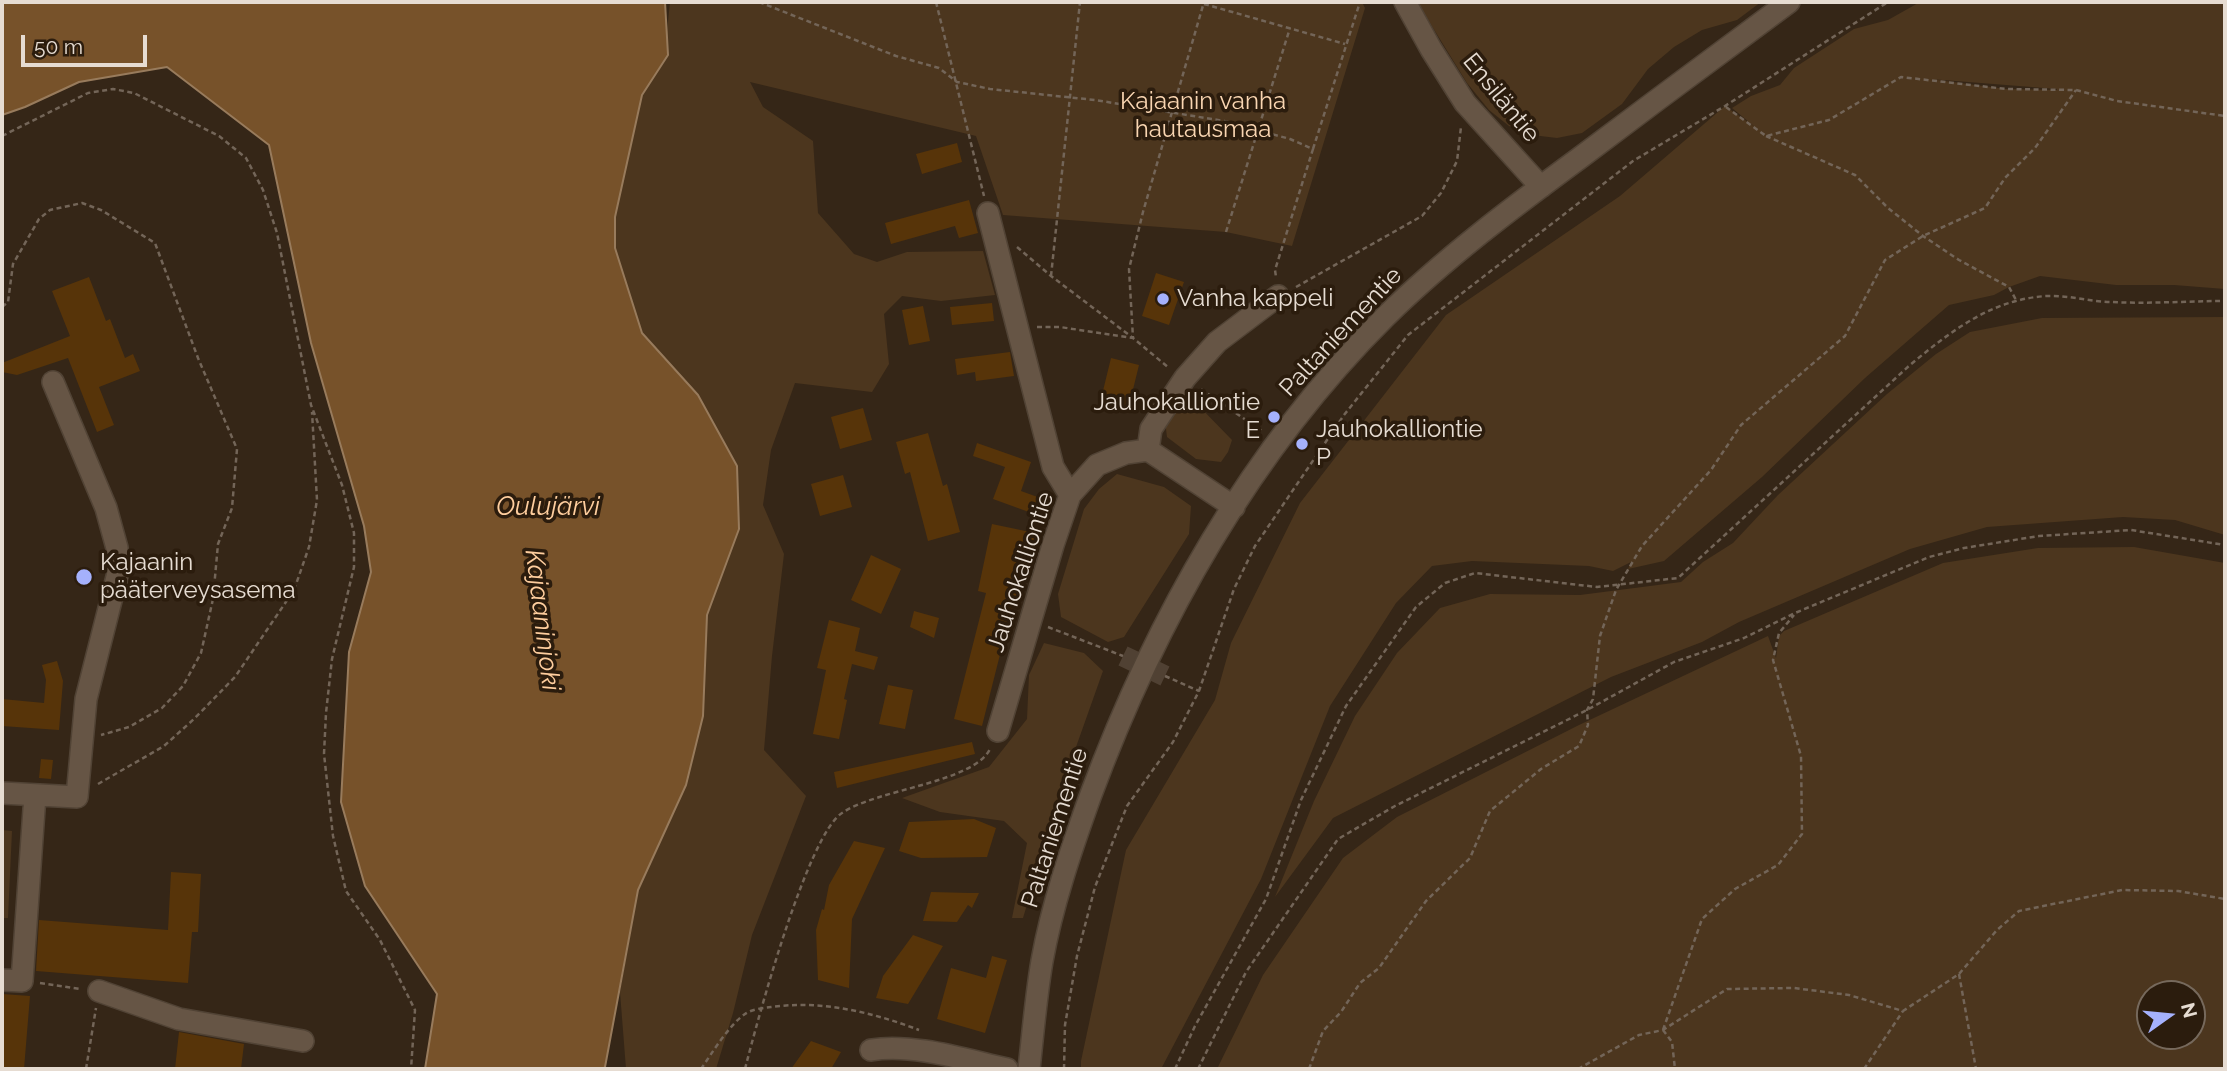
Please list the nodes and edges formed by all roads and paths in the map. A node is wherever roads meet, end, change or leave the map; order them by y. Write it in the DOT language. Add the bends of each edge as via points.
graph roads {
  1 [pos="759,2"];
  2 [pos="936,2"];
  3 [pos="1080,2"];
  4 [pos="1360,2"];
  5 [pos="1405,2"];
  6 [pos="1789,2"];
  7 [pos="1888,2"];
  8 [pos="1204,3"];
  9 [pos="1290,28"];
  10 [pos="1346,44"];
  11 [pos="957,82"];
  12 [pos="2076,90"];
  13 [pos="1070,97"];
  14 [pos="1465,103"];
  15 [pos="1725,106"];
  16 [pos="1172,112"];
  17 [pos="2225,116"];
  18 [pos="1259,131"];
  19 [pos="2,136"];
  20 [pos="1766,136"];
  21 [pos="1312,149"];
  22 [pos="1541,187"];
  23 [pos="988,213"];
  24 [pos="1226,232"];
  25 [pos="1923,236"];
  26 [pos="1014,243"];
  27 [pos="1051,276"];
  28 [pos="1279,296"];
  29 [pos="2016,300"];
  30 [pos="2225,301"];
  31 [pos="2,307"];
  32 [pos="1016,327"];
  33 [pos="1133,338"];
  34 [pos="1185,378"];
  35 [pos="53,382"];
  36 [pos="311,405"];
  37 [pos="1278,442"];
  38 [pos="1148,450"];
  39 [pos="1070,495"];
  40 [pos="1234,507"];
  41 [pos="2225,545"];
  42 [pos="1619,584"];
  43 [pos="1795,613"];
  44 [pos="1032,621"];
  45 [pos="1123,656"];
  46 [pos="1165,676"];
  47 [pos="1199,691"];
  48 [pos="1587,710"];
  49 [pos="998,731"];
  50 [pos="84,738"];
  51 [pos="2,793"];
  52 [pos="35,795"];
  53 [pos="77,797"];
  54 [pos="2225,899"];
  55 [pos="1959,974"];
  56 [pos="12,980"];
  57 [pos="99,991"];
  58 [pos="761,1008"];
  59 [pos="1903,1011"];
  60 [pos="1663,1030"];
  61 [pos="926,1033"];
  62 [pos="303,1041"];
  63 [pos="871,1050"];
  64 [pos="903,1059"];
  65 [pos="86,1069"];
  66 [pos="411,1069"];
  67 [pos="701,1069"];
  68 [pos="745,1069"];
  69 [pos="1007,1069"];
  70 [pos="1029,1069"];
  71 [pos="1064,1069"];
  72 [pos="1175,1069"];
  73 [pos="1198,1069"];
  74 [pos="1309,1069"];
  75 [pos="1578,1069"];
  76 [pos="1675,1069"];
  77 [pos="1864,1069"];
  78 [pos="1976,1069"];
  1 -- 11 [label="path" via="895,56 939,68"];
  2 -- 11 [label="path"];
  3 -- 13 [label="path"];
  4 -- 10 [label="path"];
  5 -- 14 [label="street, Ensiläntie"];
  6 -- 22 [label="street, Paltaniementie"];
  7 -- 15 [label="path"];
  8 -- 9 [label="path"];
  8 -- 16 [label="path"];
  9 -- 10 [label="path"];
  9 -- 18 [label="path"];
  10 -- 21 [label="path"];
  11 -- 13 [label="path"];
  11 -- 23 [label="path"];
  12 -- 17 [label="path" via="2117,101"];
  12 -- 20 [label="path" via="2006,89 1901,77 1829,120"];
  12 -- 25 [label="path" via="1985,208"];
  13 -- 16 [label="path"];
  13 -- 27 [label="path"];
  14 -- 22 [label="street, Ensiläntie"];
  14 -- 28 [label="path" via="1457,161 1441,193 1422,216"];
  15 -- 20 [label="path"];
  15 -- 47 [label="path" via="1633,161 1408,335 1343,415 1255,546 1234,589"];
  16 -- 18 [label="path"];
  16 -- 33 [label="path" via="1129,269"];
  18 -- 21 [label="path"];
  18 -- 24 [label="path"];
  19 -- 36 [label="path" via="88,93 113,89 134,93 219,136 246,158 277,233"];
  20 -- 25 [label="path" via="1855,175"];
  21 -- 28 [label="path" via="1275,270"];
  22 -- 37 [label="street, Paltaniementie" via="1460,250 1386,317 1330,376"];
  23 -- 32 [label="street"];
  25 -- 29 [label="path" via="2010,287"];
  25 -- 42 [label="path" via="1885,260 1845,336 1741,425 1711,470 1642,546"];
  26 -- 27 [label="path"];
  27 -- 33 [label="path"];
  28 -- 34 [label="street" via="1217,342"];
  29 -- 30 [label="path" via="2050,296 2111,303"];
  29 -- 42 [label="path" via="1978,315 1943,338 1678,578"];
  31 -- 50 [label="path" via="8,302 13,264 38,219 50,210 82,204 101,210 155,243 237,449 232,508 218,544 214,599 201,653 183,685 162,708 129,727"];
  32 -- 33 [label="path" via="1060,327"];
  32 -- 39 [label="street" via="1053,467"];
  33 -- 34 [label="path"];
  34 -- 37 [label="path"];
  34 -- 38 [label="street" via="1151,429"];
  35 -- 50 [label="street" via="106,508 117,548 118,573 86,699"];
  36 -- 53 [label="path" via="317,500 309,547 294,590 235,677 194,719 164,746"];
  36 -- 66 [label="path" via="342,485 354,533 354,567 332,659 326,713 324,754 333,836 346,891 380,940 415,1010"];
  37 -- 40 [label="street, Paltaniementie"];
  38 -- 39 [label="street, Jauhokalliontie" via="1126,453 1097,466"];
  38 -- 40 [label="street"];
  39 -- 44 [label="street, Jauhokalliontie"];
  40 -- 70 [label="street, Paltaniementie" via="1158,638 1105,757 1073,844 1042,959"];
  41 -- 43 [label="path" via="2131,530 2039,536 1929,557"];
  42 -- 48 [label="path" via="1600,636"];
  42 -- 72 [label="path" via="1597,587 1475,573 1445,583 1416,607 1346,706 1301,800 1266,899"];
  43 -- 48 [label="path" via="1744,638 1674,662"];
  43 -- 60 [label="path" via="1779,633 1773,660 1801,756 1802,834 1778,865 1735,889 1702,919"];
  44 -- 45 [label="path"];
  44 -- 49 [label="street, Jauhokalliontie"];
  46 -- 47 [label="path"];
  47 -- 71 [label="path" via="1173,742 1127,806 1095,887 1065,1025"];
  48 -- 73 [label="path" via="1338,839 1246,972"];
  48 -- 74 [label="path" via="1588,725 1579,746 1541,769 1490,811 1470,858 1426,901 1379,968 1360,983 1323,1031"];
  49 -- 58 [label="path" via="986,757 965,770 870,799 840,814 824,833 807,870"];
  50 -- 53 [label="street"];
  51 -- 52 [label="street"];
  52 -- 53 [label="street"];
  52 -- 56 [label="street"];
  54 -- 55 [label="path" via="2178,891 2122,890 2019,911"];
  55 -- 59 [label="path"];
  55 -- 78 [label="path"];
  56 -- 57 [label="path"];
  57 -- 62 [label="street" via="179,1019"];
  57 -- 65 [label="path"];
  58 -- 61 [label="path" via="827,1006"];
  58 -- 67 [label="path" via="745,1014"];
  58 -- 68 [label="path"];
  59 -- 60 [label="path" via="1822,991 1727,989"];
  59 -- 77 [label="path"];
  60 -- 75 [label="path" via="1639,1035"];
  60 -- 76 [label="path" via="1672,1042"];
  63 -- 64 [label="street" via="884,1048"];
  64 -- 69 [label="street"];
}
